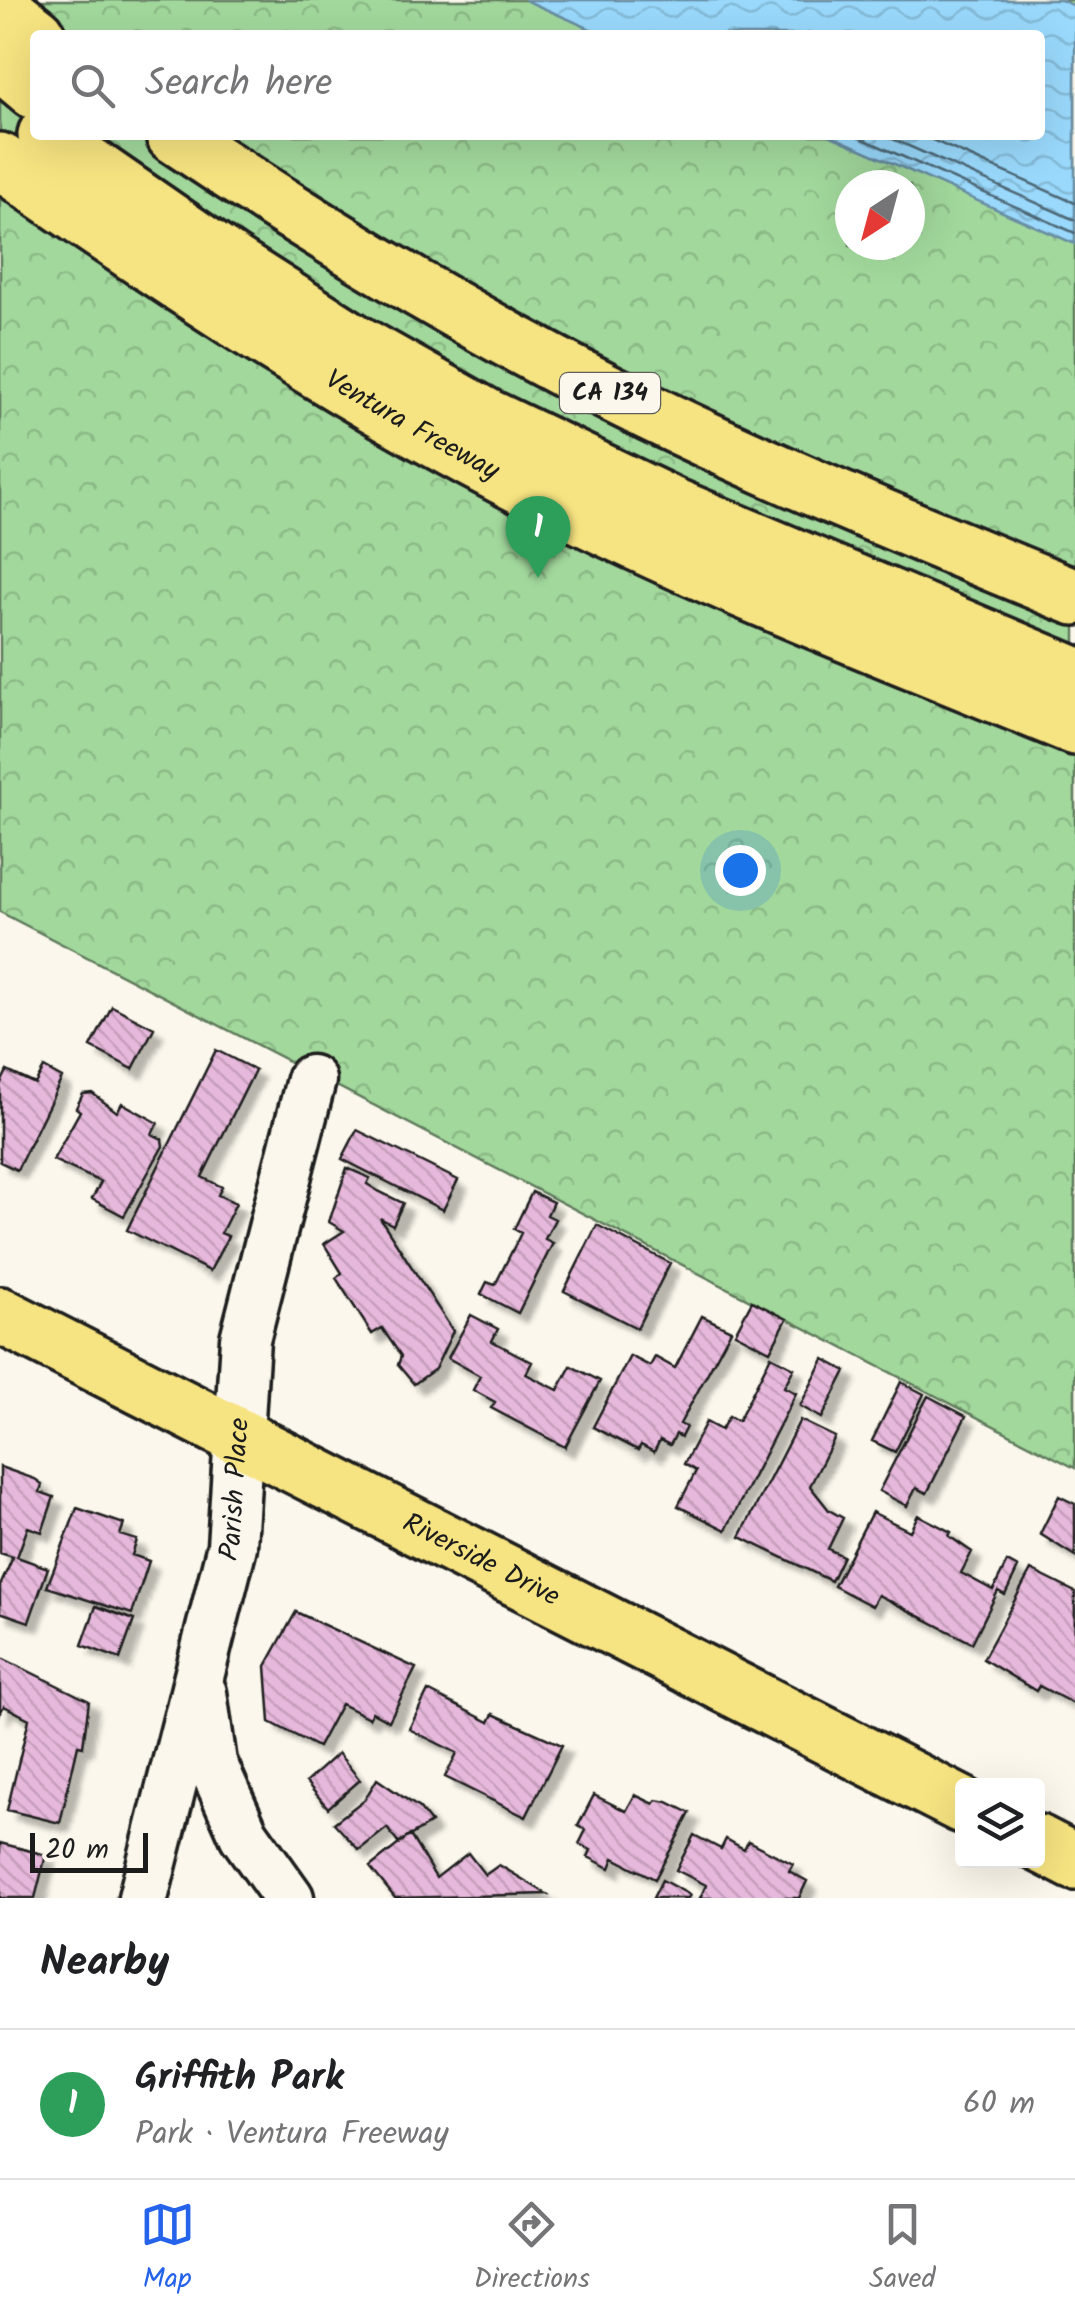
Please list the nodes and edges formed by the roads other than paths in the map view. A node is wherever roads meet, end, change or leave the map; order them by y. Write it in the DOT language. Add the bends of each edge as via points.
graph roads {
  1 [pos="0,6"];
  2 [pos="31,30"];
  3 [pos="0,62"];
  4 [pos="30,87"];
  5 [pos="0,98"];
  6 [pos="30,122"];
  7 [pos="53,140"];
  8 [pos="106,140"];
  9 [pos="182,140"];
  10 [pos="0,161"];
  11 [pos="1075,597"];
  12 [pos="1075,642"];
  13 [pos="1075,675"];
  14 [pos="1075,728"];
  15 [pos="311,1080"];
  16 [pos="0,1315"];
  17 [pos="239,1436"];
  18 [pos="199,1670"];
  19 [pos="955,1800"];
  20 [pos="1045,1847"];
  21 [pos="1075,1862"];
  22 [pos="143,1898"];
  23 [pos="289,1898"];
  1 -- 2 [label="main road"];
  3 -- 4 [label="main road"];
  5 -- 6 [label="main road"];
  7 -- 13 [label="main road" via="358,344 487,417 672,506"];
  8 -- 12 [label="main road" via="395,327 568,420 792,525"];
  9 -- 11 [label="main road, CA 134" via="387,272 596,386 824,493"];
  10 -- 14 [label="main road, Ventura Freeway" via="274,347 494,472 754,595"];
  15 -- 17 [label="street, Parish Place" via="244,1340"];
  16 -- 17 [label="main road, Riverside Drive"];
  17 -- 18 [label="street, Parish Place" via="232,1546"];
  17 -- 19 [label="main road, Riverside Drive"];
  18 -- 22 [label="street, Parish Place"];
  18 -- 23 [label="street" via="212,1764 244,1835"];
  20 -- 21 [label="main road"];
}
